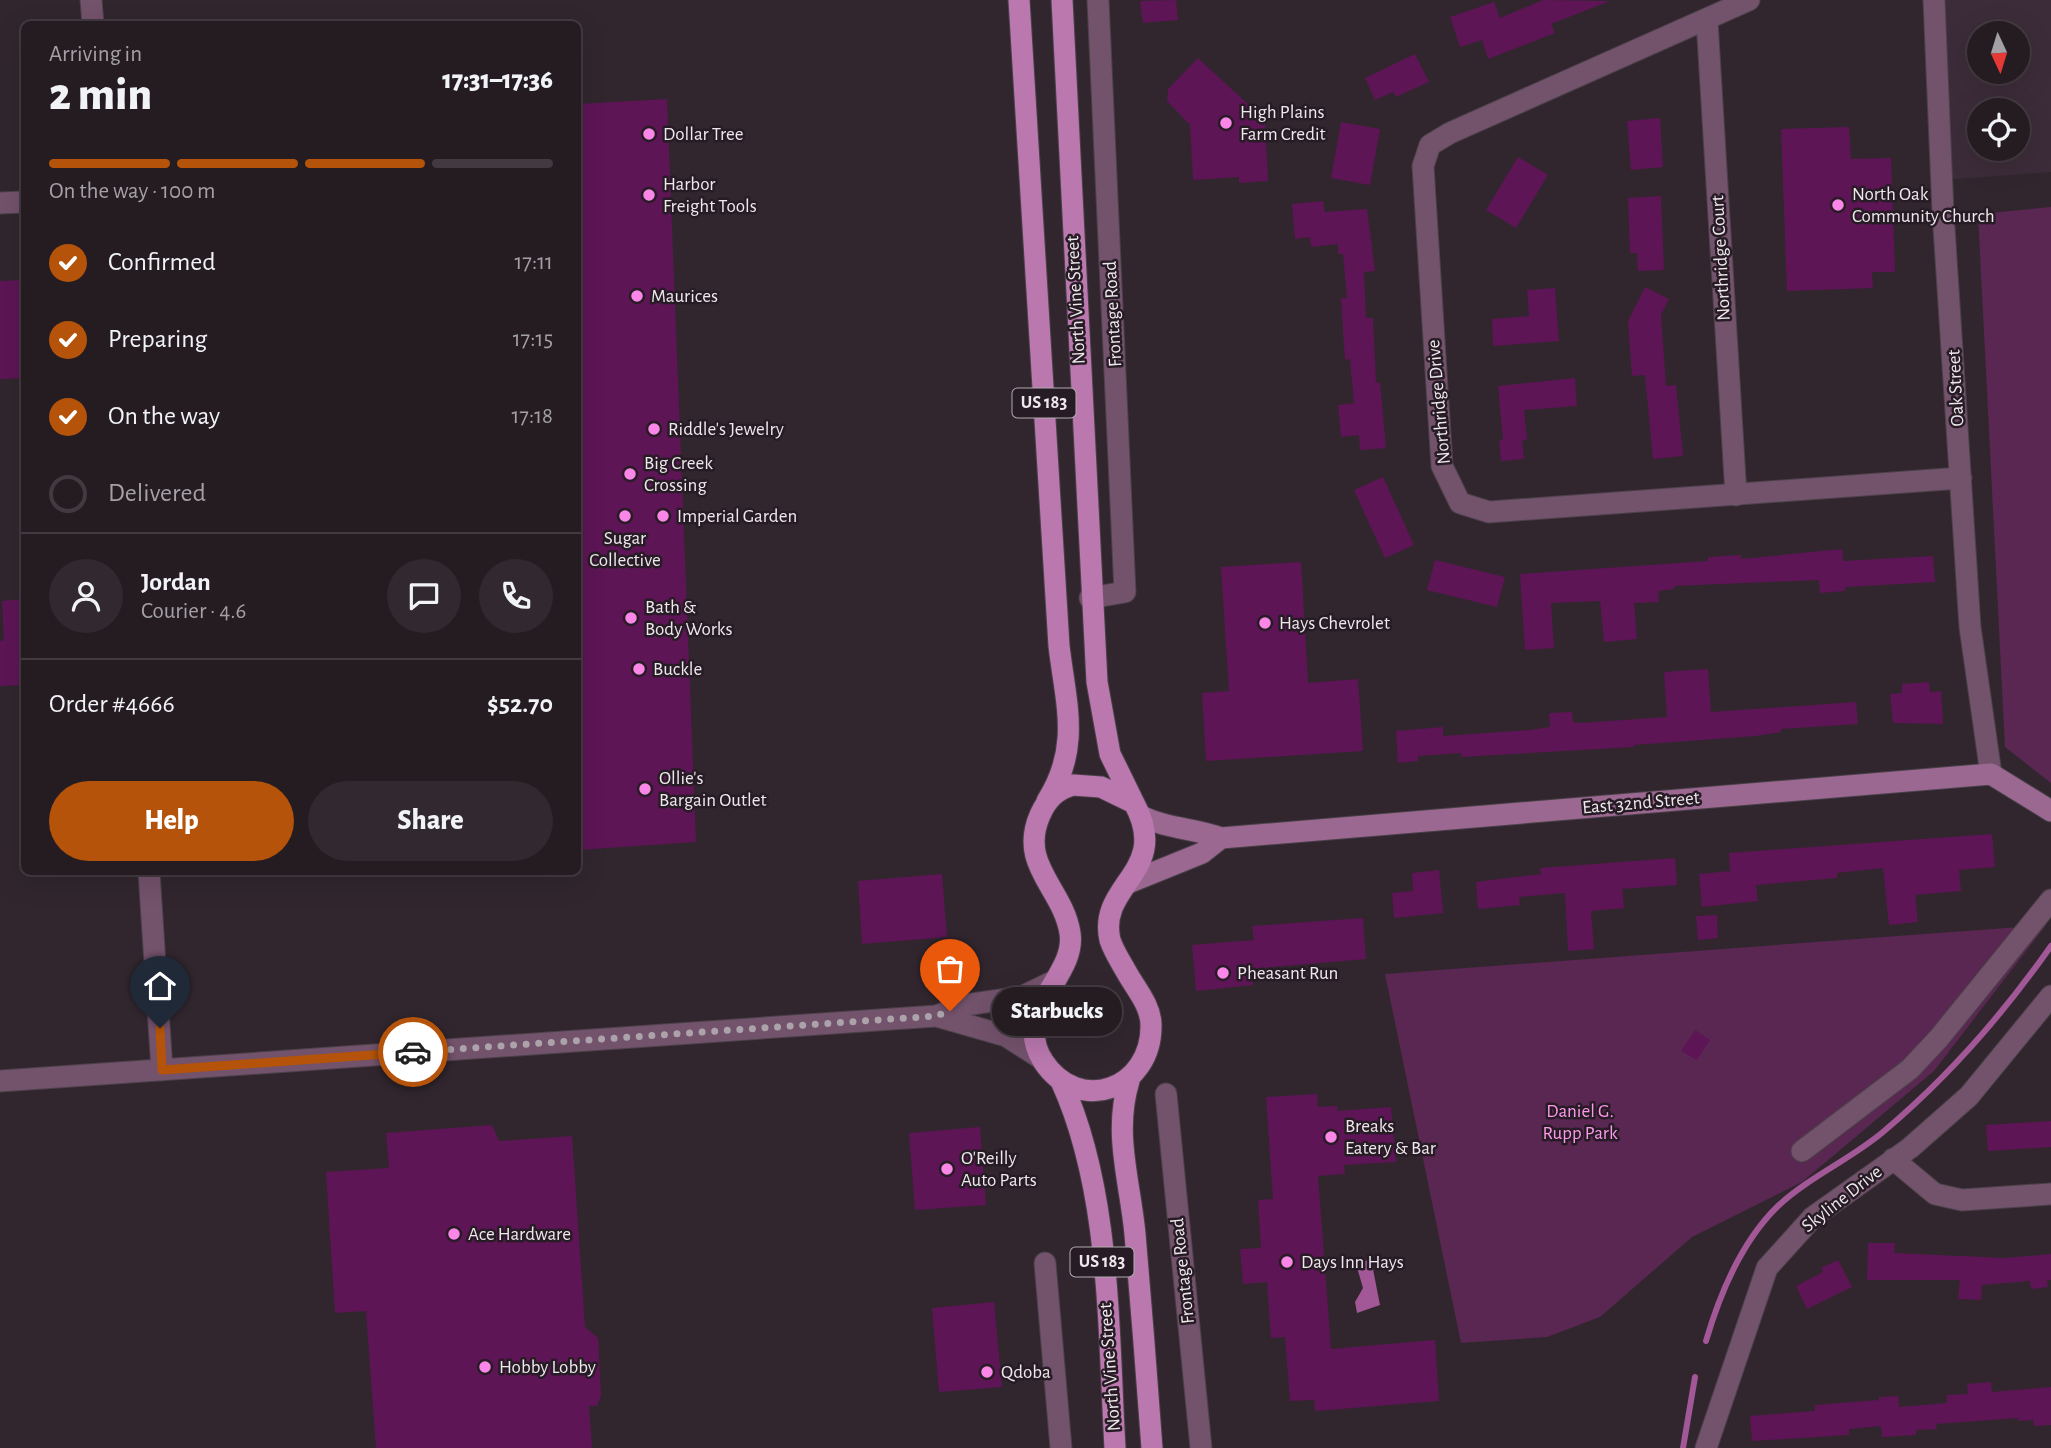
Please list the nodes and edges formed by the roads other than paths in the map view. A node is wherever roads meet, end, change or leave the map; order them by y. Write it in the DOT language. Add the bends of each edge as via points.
graph roads {
  1 [pos="91,0"];
  2 [pos="1019,0"];
  3 [pos="1062,0"];
  4 [pos="1097,0"];
  5 [pos="1749,0"];
  6 [pos="1934,0"];
  7 [pos="93,21"];
  8 [pos="1707,21"];
  9 [pos="21,202"];
  10 [pos="0,203"];
  11 [pos="1961,478"];
  12 [pos="1736,495"];
  13 [pos="1090,598"];
  14 [pos="1991,774"];
  15 [pos="1047,801"];
  16 [pos="1138,810"];
  17 [pos="2051,811"];
  18 [pos="1221,838"];
  19 [pos="149,875"];
  20 [pos="1128,883"];
  21 [pos="2051,900"];
  22 [pos="1052,982"];
  23 [pos="2051,996"];
  24 [pos="936,1016"];
  25 [pos="1042,1059"];
  26 [pos="162,1070"];
  27 [pos="0,1081"];
  28 [pos="1129,1081"];
  29 [pos="1061,1082"];
  30 [pos="1166,1094"];
  31 [pos="1802,1151"];
  32 [pos="1893,1159"];
  33 [pos="2051,1194"];
  34 [pos="1045,1263"];
  35 [pos="1061,1448"];
  36 [pos="1115,1448"];
  37 [pos="1152,1448"];
  38 [pos="1201,1448"];
  39 [pos="1706,1448"];
  1 -- 7 [label="street"];
  2 -- 15 [label="main road, North Vine Street / US 183" via="1059,646 1069,740 1065,767"];
  3 -- 13 [label="main road, North Vine Street / US 183"];
  4 -- 13 [label="street, Frontage Road" via="1125,592"];
  5 -- 8 [label="street, Northridge Drive"];
  6 -- 11 [label="street, Oak Street"];
  8 -- 12 [label="street, Northridge Court"];
  8 -- 12 [label="street, Northridge Drive" via="1450,133 1430,145 1423,166 1442,466 1460,503 1489,512"];
  9 -- 10 [label="street"];
  11 -- 12 [label="street, Northridge Drive"];
  11 -- 14 [label="street, Oak Street" via="1970,627"];
  13 -- 16 [label="main road, North Vine Street / US 183" via="1105,735"];
  14 -- 17 [label="street"];
  14 -- 18 [label="street, East 32nd Street"];
  15 -- 16 [label="main road" via="1060,789 1085,785 1119,794"];
  15 -- 22 [label="main road, North Vine Street" via="1034,831 1033,854 1066,918 1071,945"];
  16 -- 18 [label="street, East 32nd Street" via="1166,826"];
  16 -- 20 [label="main road, North Vine Street" via="1145,849"];
  18 -- 20 [label="street, East 32nd Street" via="1202,853"];
  19 -- 26 [label="street"];
  20 -- 28 [label="main road, North Vine Street" via="1110,912 1110,939 1151,1023 1150,1039"];
  21 -- 31 [label="street" via="1910,1069"];
  22 -- 24 [label="street" via="1021,997"];
  22 -- 25 [label="main road, North Vine Street" via="1036,1022"];
  23 -- 32 [label="street, Skyline Drive" via="1969,1096"];
  24 -- 25 [label="street" via="1006,1036"];
  24 -- 26 [label="street"];
  25 -- 29 [label="main road, North Vine Street"];
  26 -- 27 [label="street"];
  28 -- 29 [label="main road" via="1096,1090"];
  28 -- 37 [label="main road, North Vine Street / US 183" via="1120,1135 1131,1191"];
  29 -- 36 [label="main road, North Vine Street / US 183" via="1092,1169"];
  30 -- 38 [label="street, Frontage Road"];
  32 -- 33 [label="street" via="1935,1194 1962,1200"];
  32 -- 39 [label="street, Skyline Drive" via="1813,1217 1767,1268"];
  34 -- 35 [label="street"];
}
